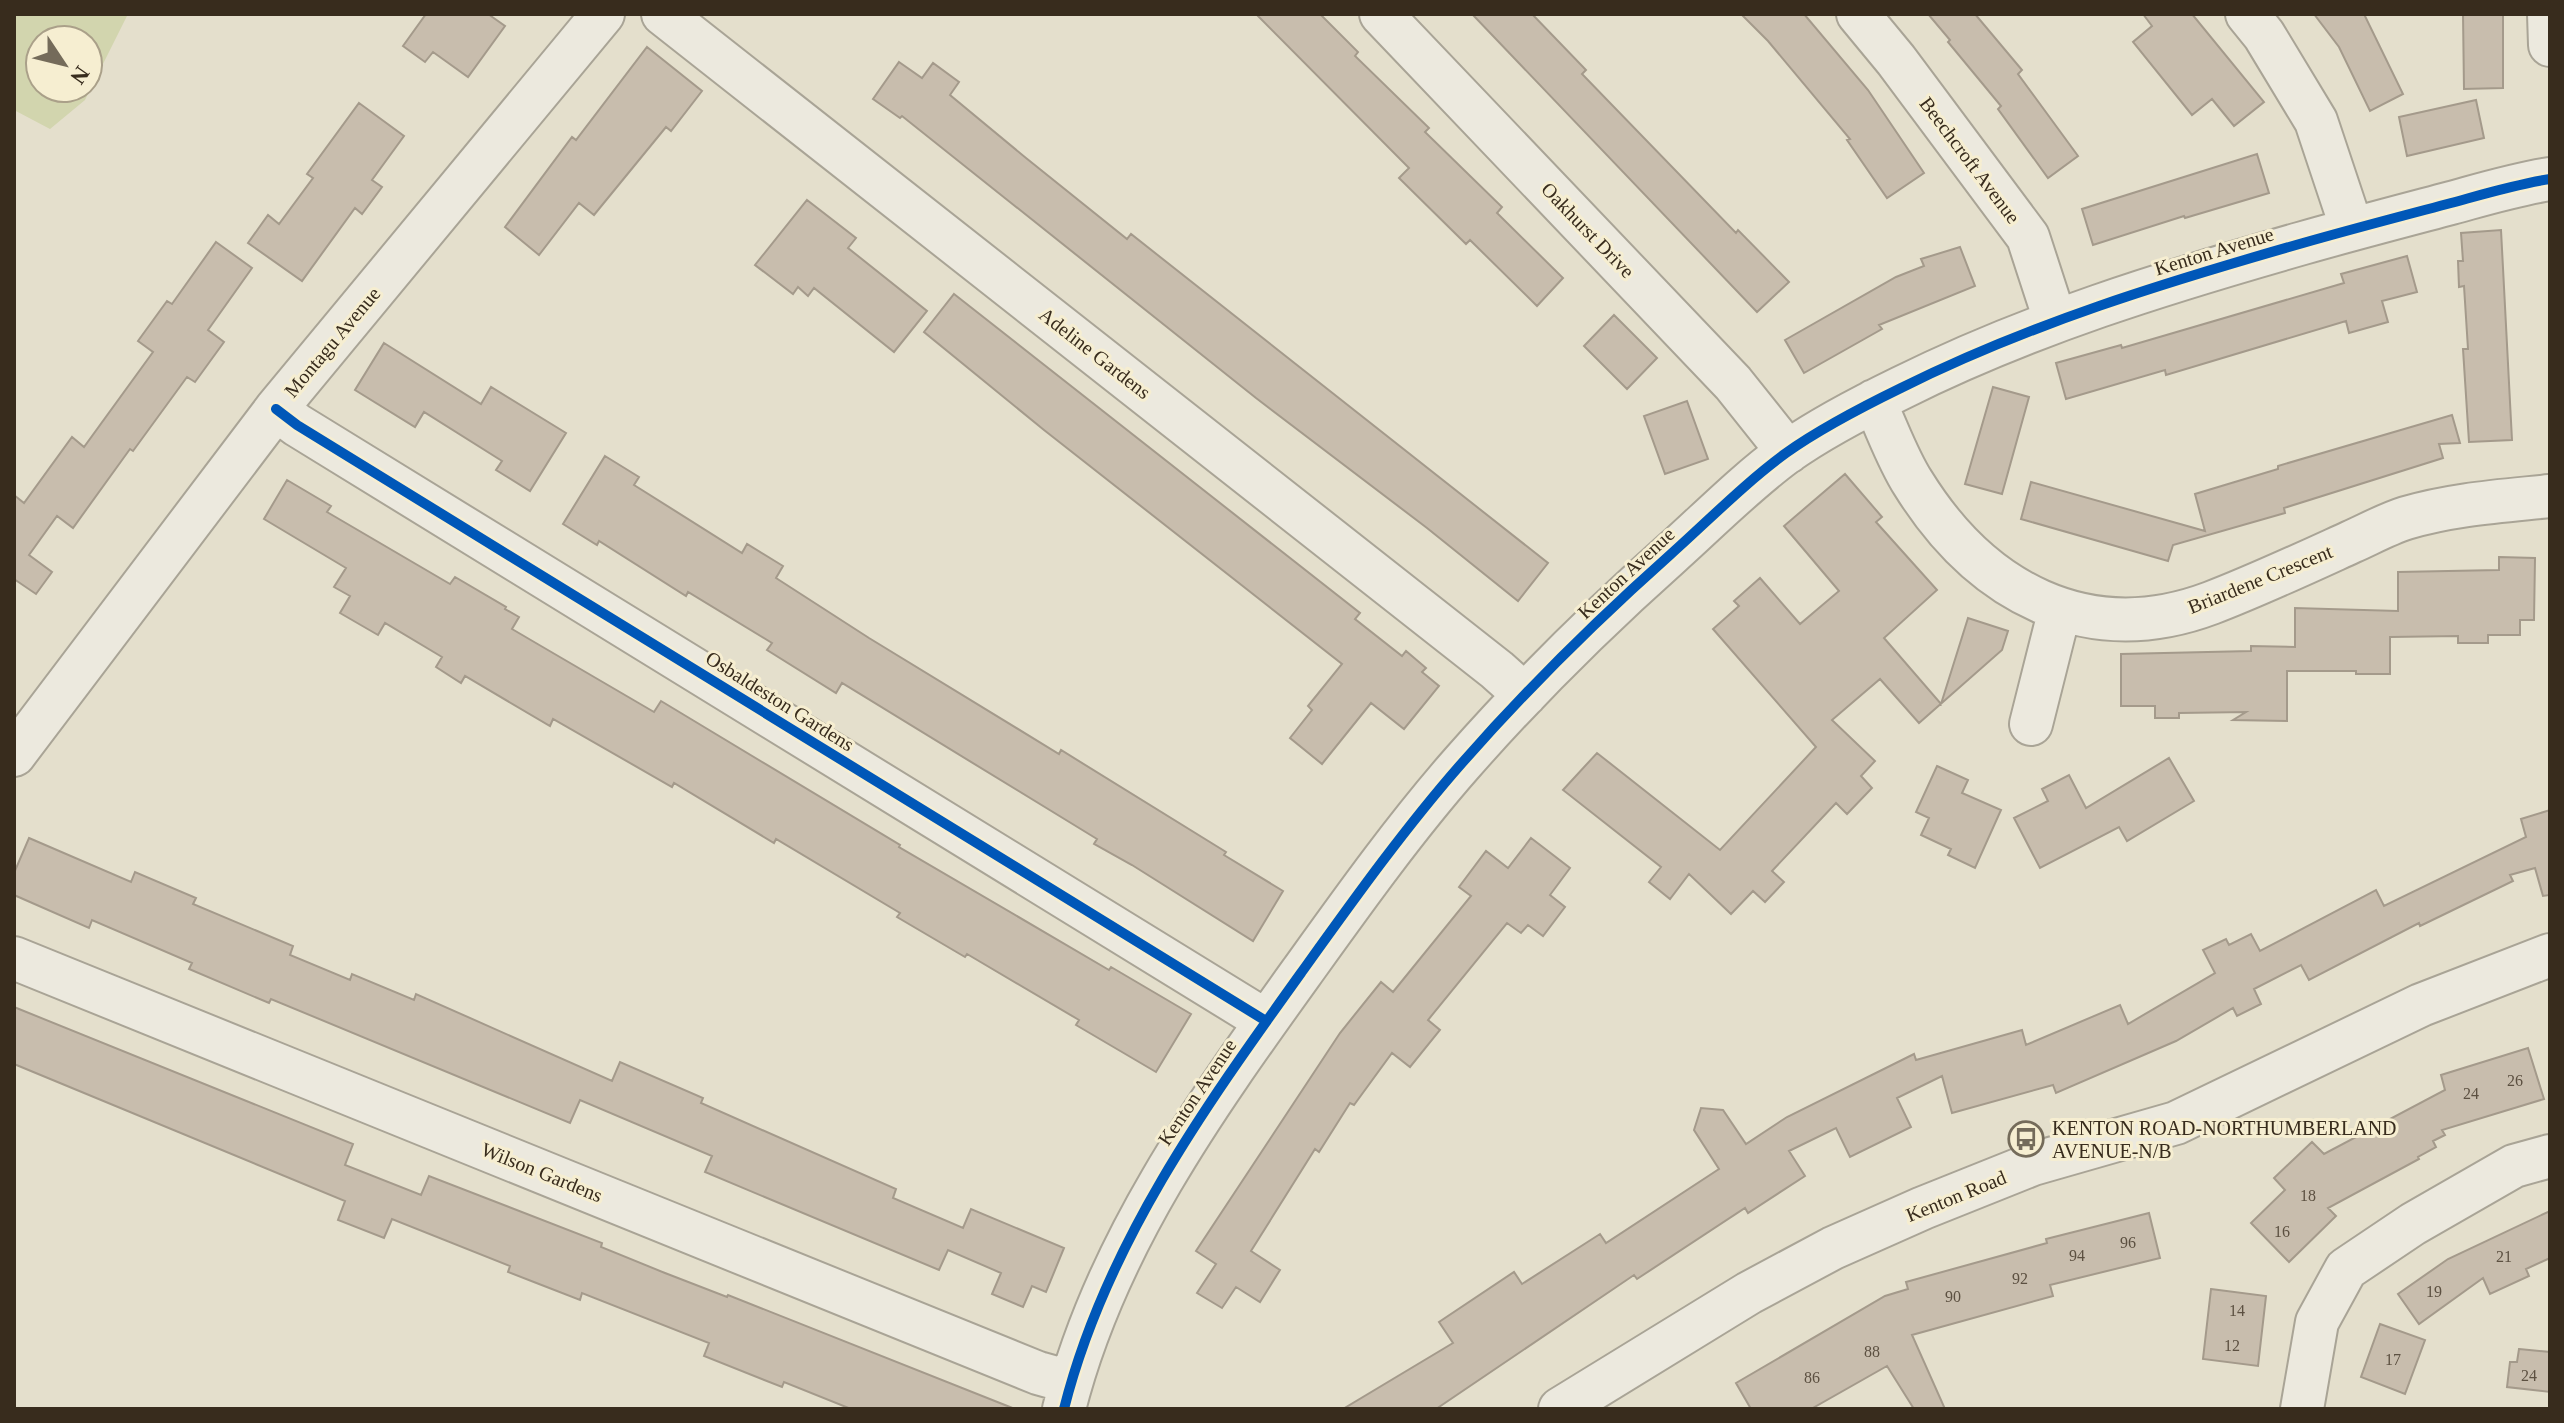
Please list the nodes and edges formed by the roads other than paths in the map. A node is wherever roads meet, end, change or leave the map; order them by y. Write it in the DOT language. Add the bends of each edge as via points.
graph roads {
  1 [pos="603,14"];
  2 [pos="663,14"];
  3 [pos="1381,14"];
  4 [pos="1858,14"];
  5 [pos="2247,14"];
  6 [pos="2549,14"];
  7 [pos="2550,45"];
  8 [pos="2550,179"];
  9 [pos="2352,229"];
  10 [pos="2055,320"];
  11 [pos="1874,401"];
  12 [pos="276,409"];
  13 [pos="1788,452"];
  14 [pos="2550,496"];
  15 [pos="2060,609"];
  16 [pos="1525,695"];
  17 [pos="2031,724"];
  18 [pos="14,755"];
  19 [pos="2550,955"];
  20 [pos="14,958"];
  21 [pos="1266,1021"];
  22 [pos="2550,1156"];
  23 [pos="1067,1396"];
  24 [pos="1560,1409"];
  25 [pos="2302,1409"];
  1 -- 12 [label="street, Montagu Avenue"];
  2 -- 16 [label="street, Adeline Gardens"];
  3 -- 13 [label="street, Oakhurst Drive" via="1733,383"];
  4 -- 10 [label="street, Beechcroft Avenue" via="2028,237"];
  5 -- 9 [label="street" via="2316,121"];
  6 -- 7 [label="street"];
  8 -- 9 [label="street, Kenton Avenue"];
  9 -- 10 [label="street, Kenton Avenue"];
  10 -- 11 [label="street, Kenton Avenue"];
  11 -- 13 [label="street, Kenton Avenue"];
  11 -- 15 [label="street, Briardene Crescent" via="1911,482 1958,543 2007,585"];
  12 -- 18 [label="street, Montagu Avenue"];
  12 -- 21 [label="street, Osbaldeston Gardens"];
  13 -- 16 [label="street, Kenton Avenue" via="1632,589"];
  14 -- 15 [label="street, Briardene Crescent" via="2404,518 2209,604 2168,615 2094,618"];
  15 -- 17 [label="street"];
  16 -- 21 [label="street, Kenton Avenue" via="1460,765 1371,877"];
  19 -- 24 [label="street, Kenton Road" via="2421,1005 2176,1123 2033,1164 1833,1248"];
  20 -- 23 [label="street, Wilson Gardens" via="1038,1373"];
  21 -- 23 [label="street, Kenton Avenue" via="1139,1217 1104,1289"];
  22 -- 25 [label="street" via="2514,1166 2346,1269 2317,1322"];
}
